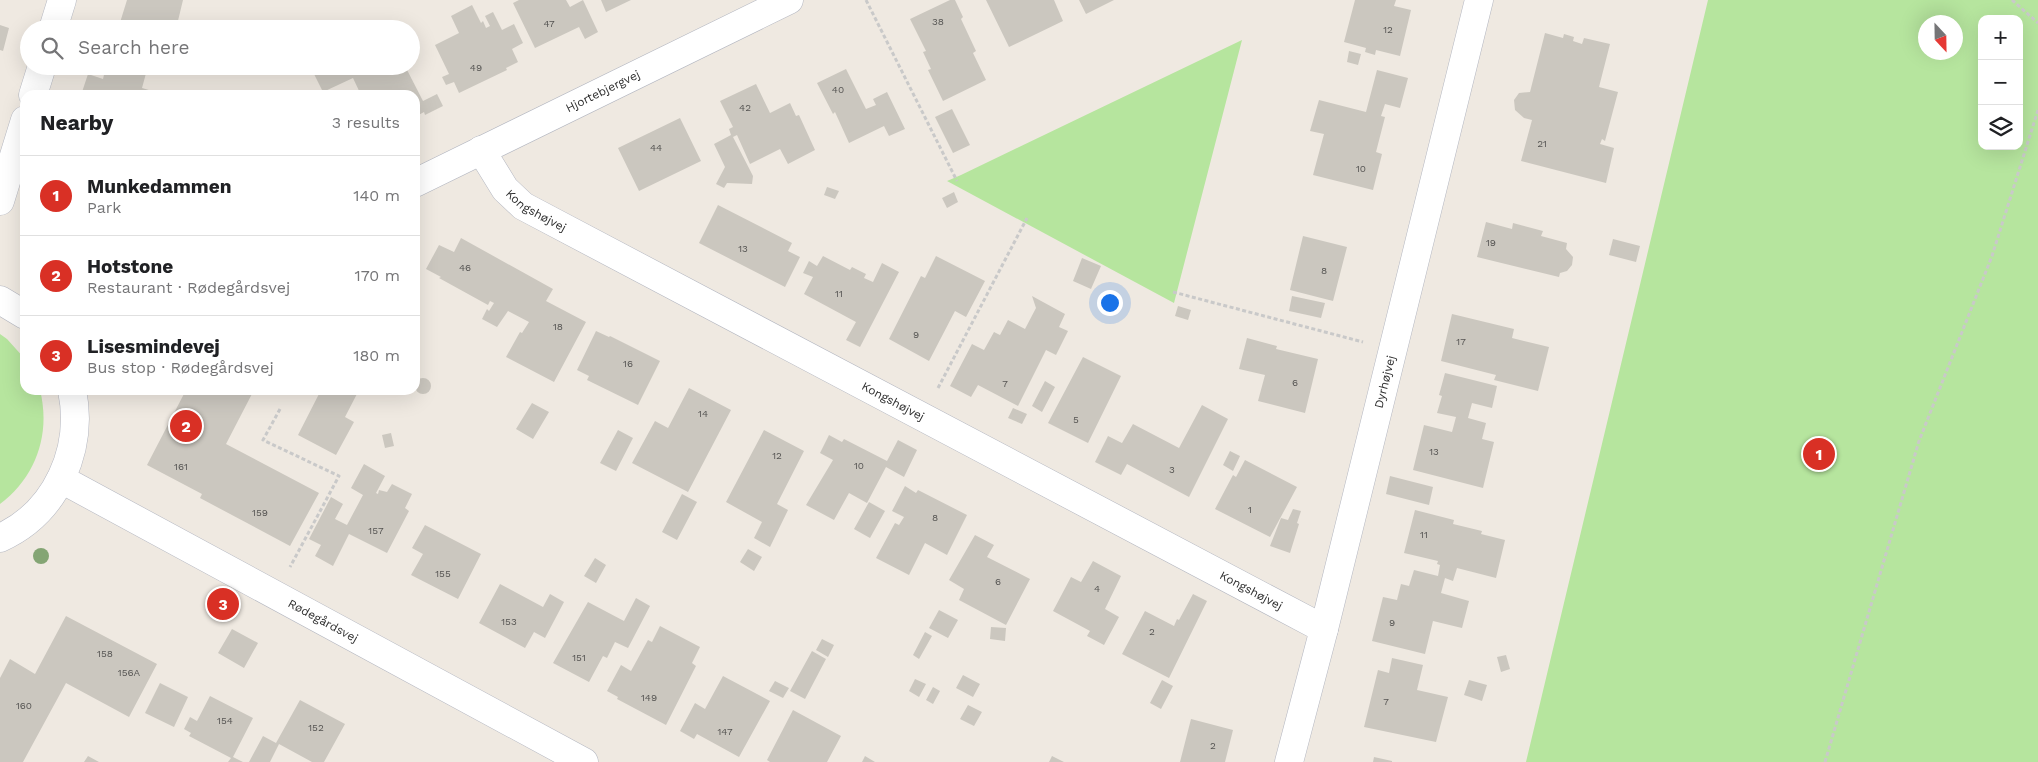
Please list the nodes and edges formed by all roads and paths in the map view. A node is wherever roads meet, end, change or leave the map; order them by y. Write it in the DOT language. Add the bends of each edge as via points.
graph roads {
  1 [pos="62,0"];
  2 [pos="789,0"];
  3 [pos="866,0"];
  4 [pos="1479,0"];
  5 [pos="2012,0"];
  6 [pos="56,20"];
  7 [pos="2038,23"];
  8 [pos="39,75"];
  9 [pos="35,90"];
  10 [pos="2038,110"];
  11 [pos="20,136"];
  12 [pos="481,150"];
  13 [pos="420,180"];
  14 [pos="957,181"];
  15 [pos="0,201"];
  16 [pos="1027,218"];
  17 [pos="1173,292"];
  18 [pos="0,300"];
  19 [pos="20,312"];
  20 [pos="1392,350"];
  21 [pos="73,395"];
  22 [pos="280,409"];
  23 [pos="923,417"];
  24 [pos="61,480"];
  25 [pos="0,538"];
  26 [pos="275,595"];
  27 [pos="1324,629"];
  28 [pos="584,762"];
  29 [pos="1289,762"];
  30 [pos="1825,762"];
  1 -- 6 [label="street"];
  2 -- 12 [label="street, Hjortebjergvej"];
  3 -- 14 [label="path"];
  4 -- 20 [label="street, Dyrhøjvej"];
  5 -- 7 [label="path"];
  8 -- 9 [label="street"];
  10 -- 30 [label="path" via="1992,256 1919,441"];
  11 -- 15 [label="street"];
  12 -- 13 [label="street, Hjortebjergvej"];
  12 -- 23 [label="street, Kongshøjvej" via="505,189 523,206"];
  16 -- 23 [label="path"];
  17 -- 20 [label="path"];
  18 -- 19 [label="street"];
  20 -- 27 [label="street, Dyrhøjvej"];
  21 -- 24 [label="street" via="75,433"];
  22 -- 26 [label="path" via="264,440 339,476"];
  23 -- 27 [label="street, Kongshøjvej"];
  24 -- 25 [label="street" via="42,507 17,529"];
  24 -- 26 [label="street, Rødegårdsvej"];
  26 -- 28 [label="street, Rødegårdsvej"];
  27 -- 29 [label="street, Dyrhøjvej"];
}
